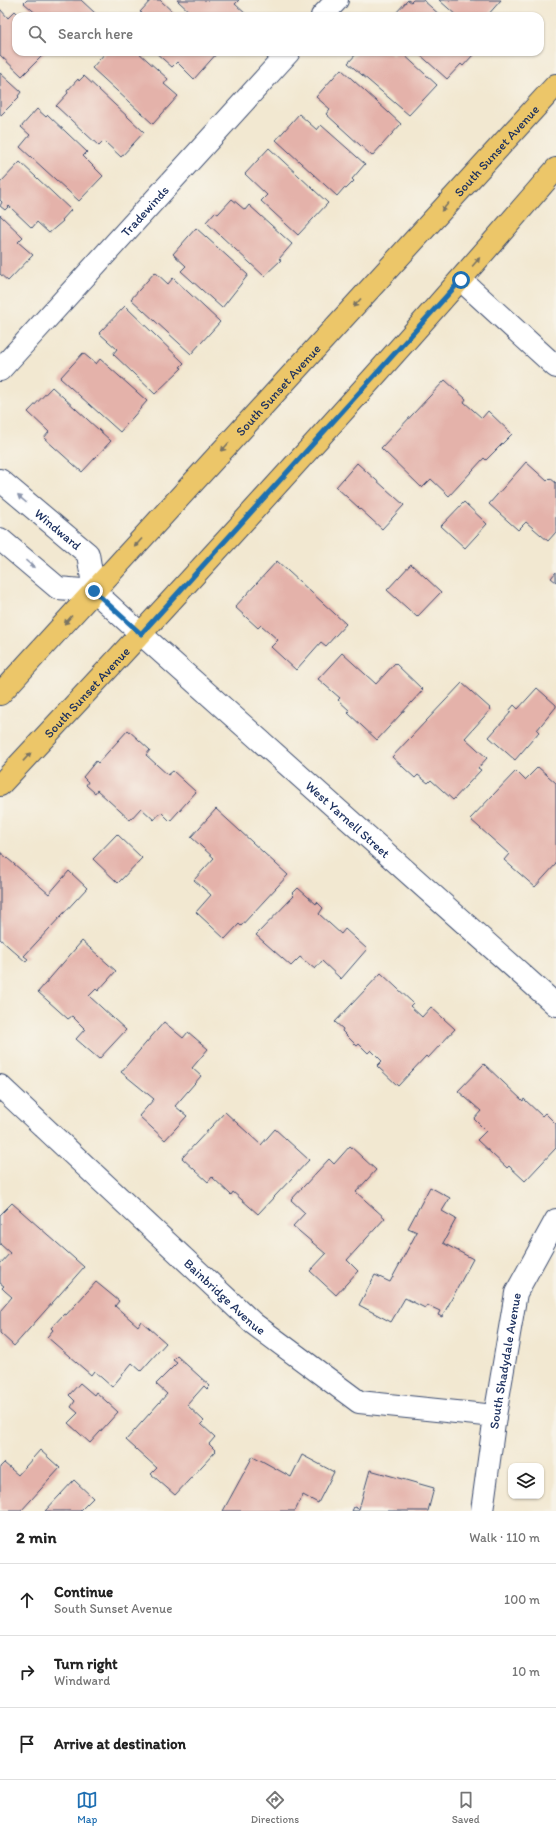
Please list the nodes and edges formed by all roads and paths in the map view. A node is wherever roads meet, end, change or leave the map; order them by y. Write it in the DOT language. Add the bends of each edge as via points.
graph roads {
  1 [pos="285,56"];
  2 [pos="556,86"];
  3 [pos="556,169"];
  4 [pos="461,280"];
  5 [pos="556,367"];
  6 [pos="0,370"];
  7 [pos="0,480"];
  8 [pos="0,539"];
  9 [pos="94,591"];
  10 [pos="141,634"];
  11 [pos="0,694"];
  12 [pos="0,786"];
  13 [pos="556,1005"];
  14 [pos="0,1086"];
  15 [pos="556,1220"];
  16 [pos="495,1416"];
  17 [pos="482,1511"];
  1 -- 6 [label="street, Tradewinds"];
  2 -- 9 [label="main road, South Sunset Avenue, one-way"];
  4 -- 3 [label="main road, South Sunset Avenue, one-way"];
  4 -- 5 [label="street"];
  4 -- 10 [label="main road, South Sunset Avenue"];
  9 -- 7 [label="street, Windward, one-way" via="88,554"];
  8 -- 9 [label="street, one-way" via="58,588"];
  9 -- 10 [label="street"];
  9 -- 11 [label="main road, South Sunset Avenue, one-way"];
  12 -- 10 [label="main road, South Sunset Avenue, one-way"];
  10 -- 13 [label="street, West Yarnell Street"];
  14 -- 16 [label="street, Bainbridge Avenue" via="254,1324 359,1402"];
  15 -- 16 [label="street, South Shadydale Avenue" via="516,1293"];
  16 -- 17 [label="street, South Shadydale Avenue"];
}
